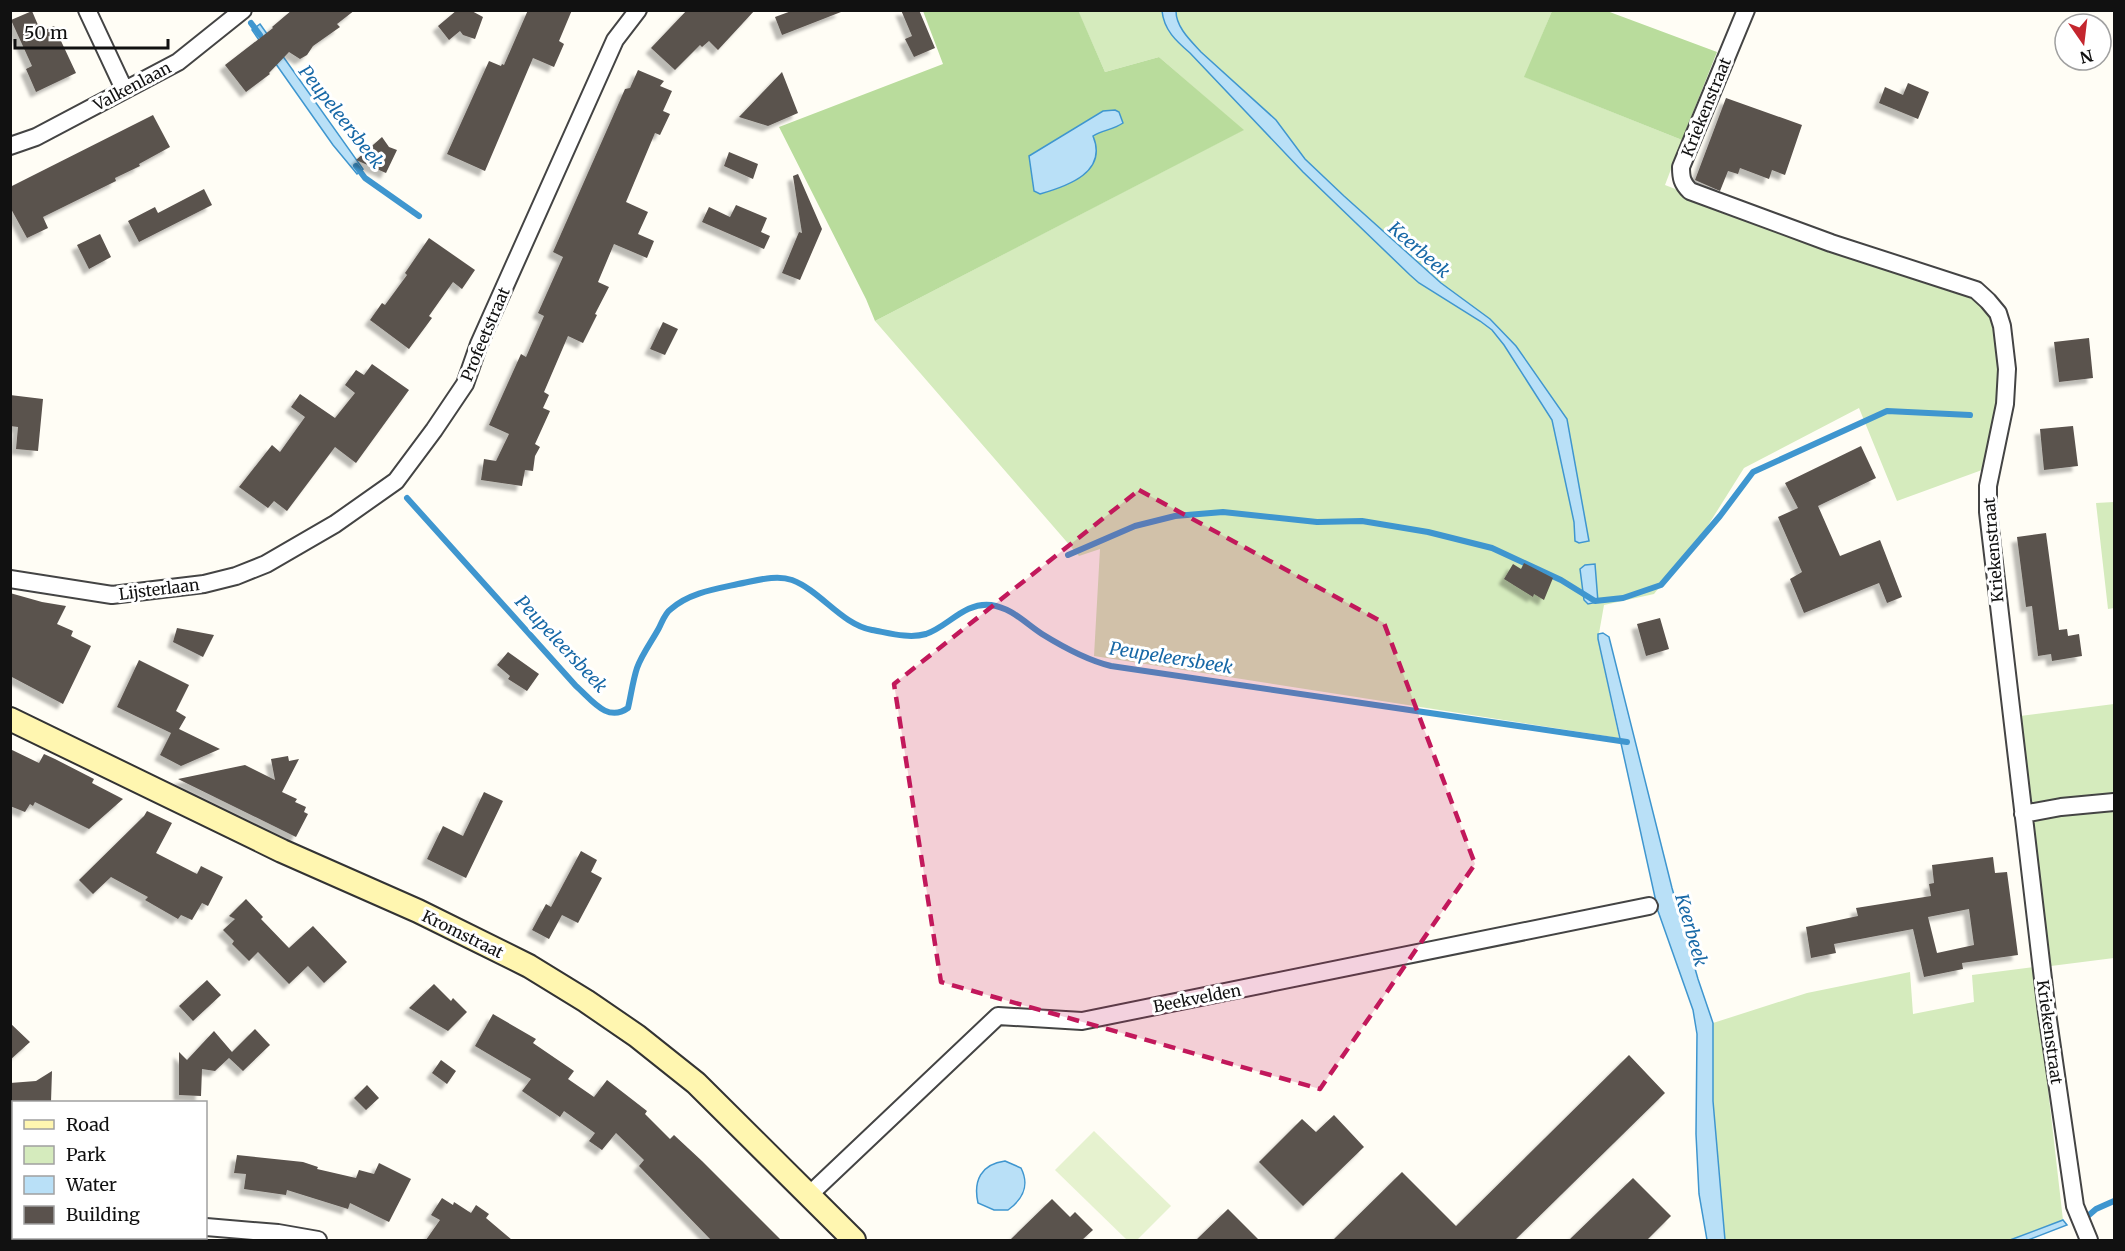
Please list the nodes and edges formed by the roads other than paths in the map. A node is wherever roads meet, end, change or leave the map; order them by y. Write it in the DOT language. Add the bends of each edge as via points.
graph roads {
  1 [pos="87,10"];
  2 [pos="243,10"];
  3 [pos="638,10"];
  4 [pos="1746,10"];
  5 [pos="124,89"];
  6 [pos="10,146"];
  7 [pos="236,576"];
  8 [pos="10,579"];
  9 [pos="10,719"];
  10 [pos="2115,802"];
  11 [pos="2023,814"];
  12 [pos="1649,906"];
  13 [pos="809,1196"];
  14 [pos="207,1227"];
  15 [pos="318,1240"];
  16 [pos="854,1240"];
  17 [pos="2089,1240"];
  1 -- 5 [label="street"];
  2 -- 5 [label="street, Valkenlaan" via="178,62"];
  3 -- 7 [label="street, Profeetstraat" via="615,40 465,384 434,430 396,481 336,524 266,564"];
  4 -- 11 [label="street, Kriekenstraat" via="1681,167 1683,184 1821,239 1976,290 1998,313 2007,369 2005,404 1989,474 1988,512"];
  5 -- 6 [label="street, Valkenlaan" via="36,137"];
  7 -- 8 [label="street, Lijsterlaan" via="204,584 112,595"];
  9 -- 13 [label="main road, Kromstraat" via="529,966 637,1036 696,1083"];
  10 -- 11 [label="street"];
  11 -- 17 [label="street, Kriekenstraat" via="2075,1206"];
  12 -- 13 [label="street, Beekvelden" via="1082,1021 998,1016"];
  13 -- 16 [label="main road, Kromstraat"];
  14 -- 15 [label="street"];
}
